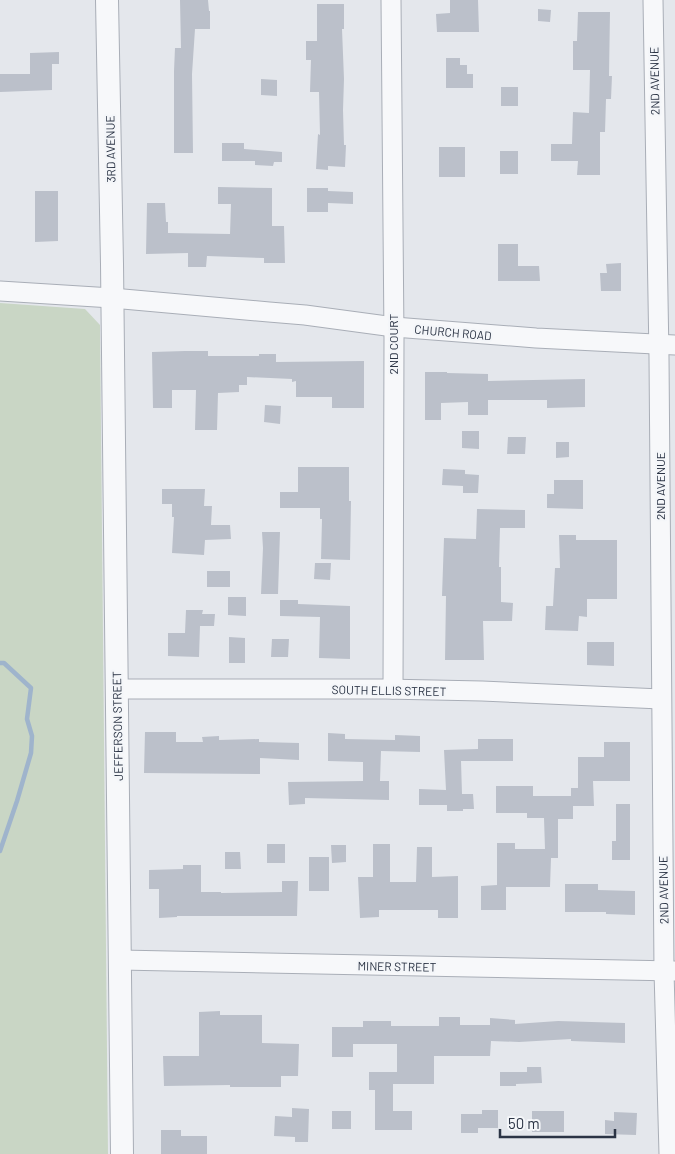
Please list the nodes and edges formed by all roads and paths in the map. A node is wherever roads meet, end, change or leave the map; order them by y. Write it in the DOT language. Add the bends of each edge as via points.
graph roads {
  1 [pos="108,0"];
  2 [pos="391,0"];
  3 [pos="653,0"];
  4 [pos="0,290"];
  5 [pos="112,298"];
  6 [pos="394,327"];
  7 [pos="667,344"];
  8 [pos="116,689"];
  9 [pos="392,689"];
  10 [pos="661,698"];
  11 [pos="120,960"];
  12 [pos="670,971"];
  13 [pos="122,1154"];
  14 [pos="669,1154"];
  1 -- 5 [label="street, 3RD AVENUE"];
  2 -- 6 [label="street, 2ND COURT"];
  3 -- 7 [label="street, 2ND AVENUE"];
  4 -- 5 [label="street, CHURCH ROAD"];
  5 -- 6 [label="street, CHURCH ROAD" via="304,315"];
  5 -- 8 [label="street, JEFFERSON STREET"];
  6 -- 7 [label="street, CHURCH ROAD"];
  6 -- 9 [label="street, 2ND COURT"];
  7 -- 10 [label="street, 2ND AVENUE"];
  8 -- 9 [label="street, SOUTH ELLIS STREET"];
  8 -- 11 [label="street, JEFFERSON STREET"];
  9 -- 10 [label="street, SOUTH ELLIS STREET"];
  10 -- 12 [label="street, 2ND AVENUE"];
  11 -- 12 [label="street, MINER STREET"];
  11 -- 13 [label="street, JEFFERSON STREET"];
  12 -- 14 [label="street, 2ND AVENUE"];
}
